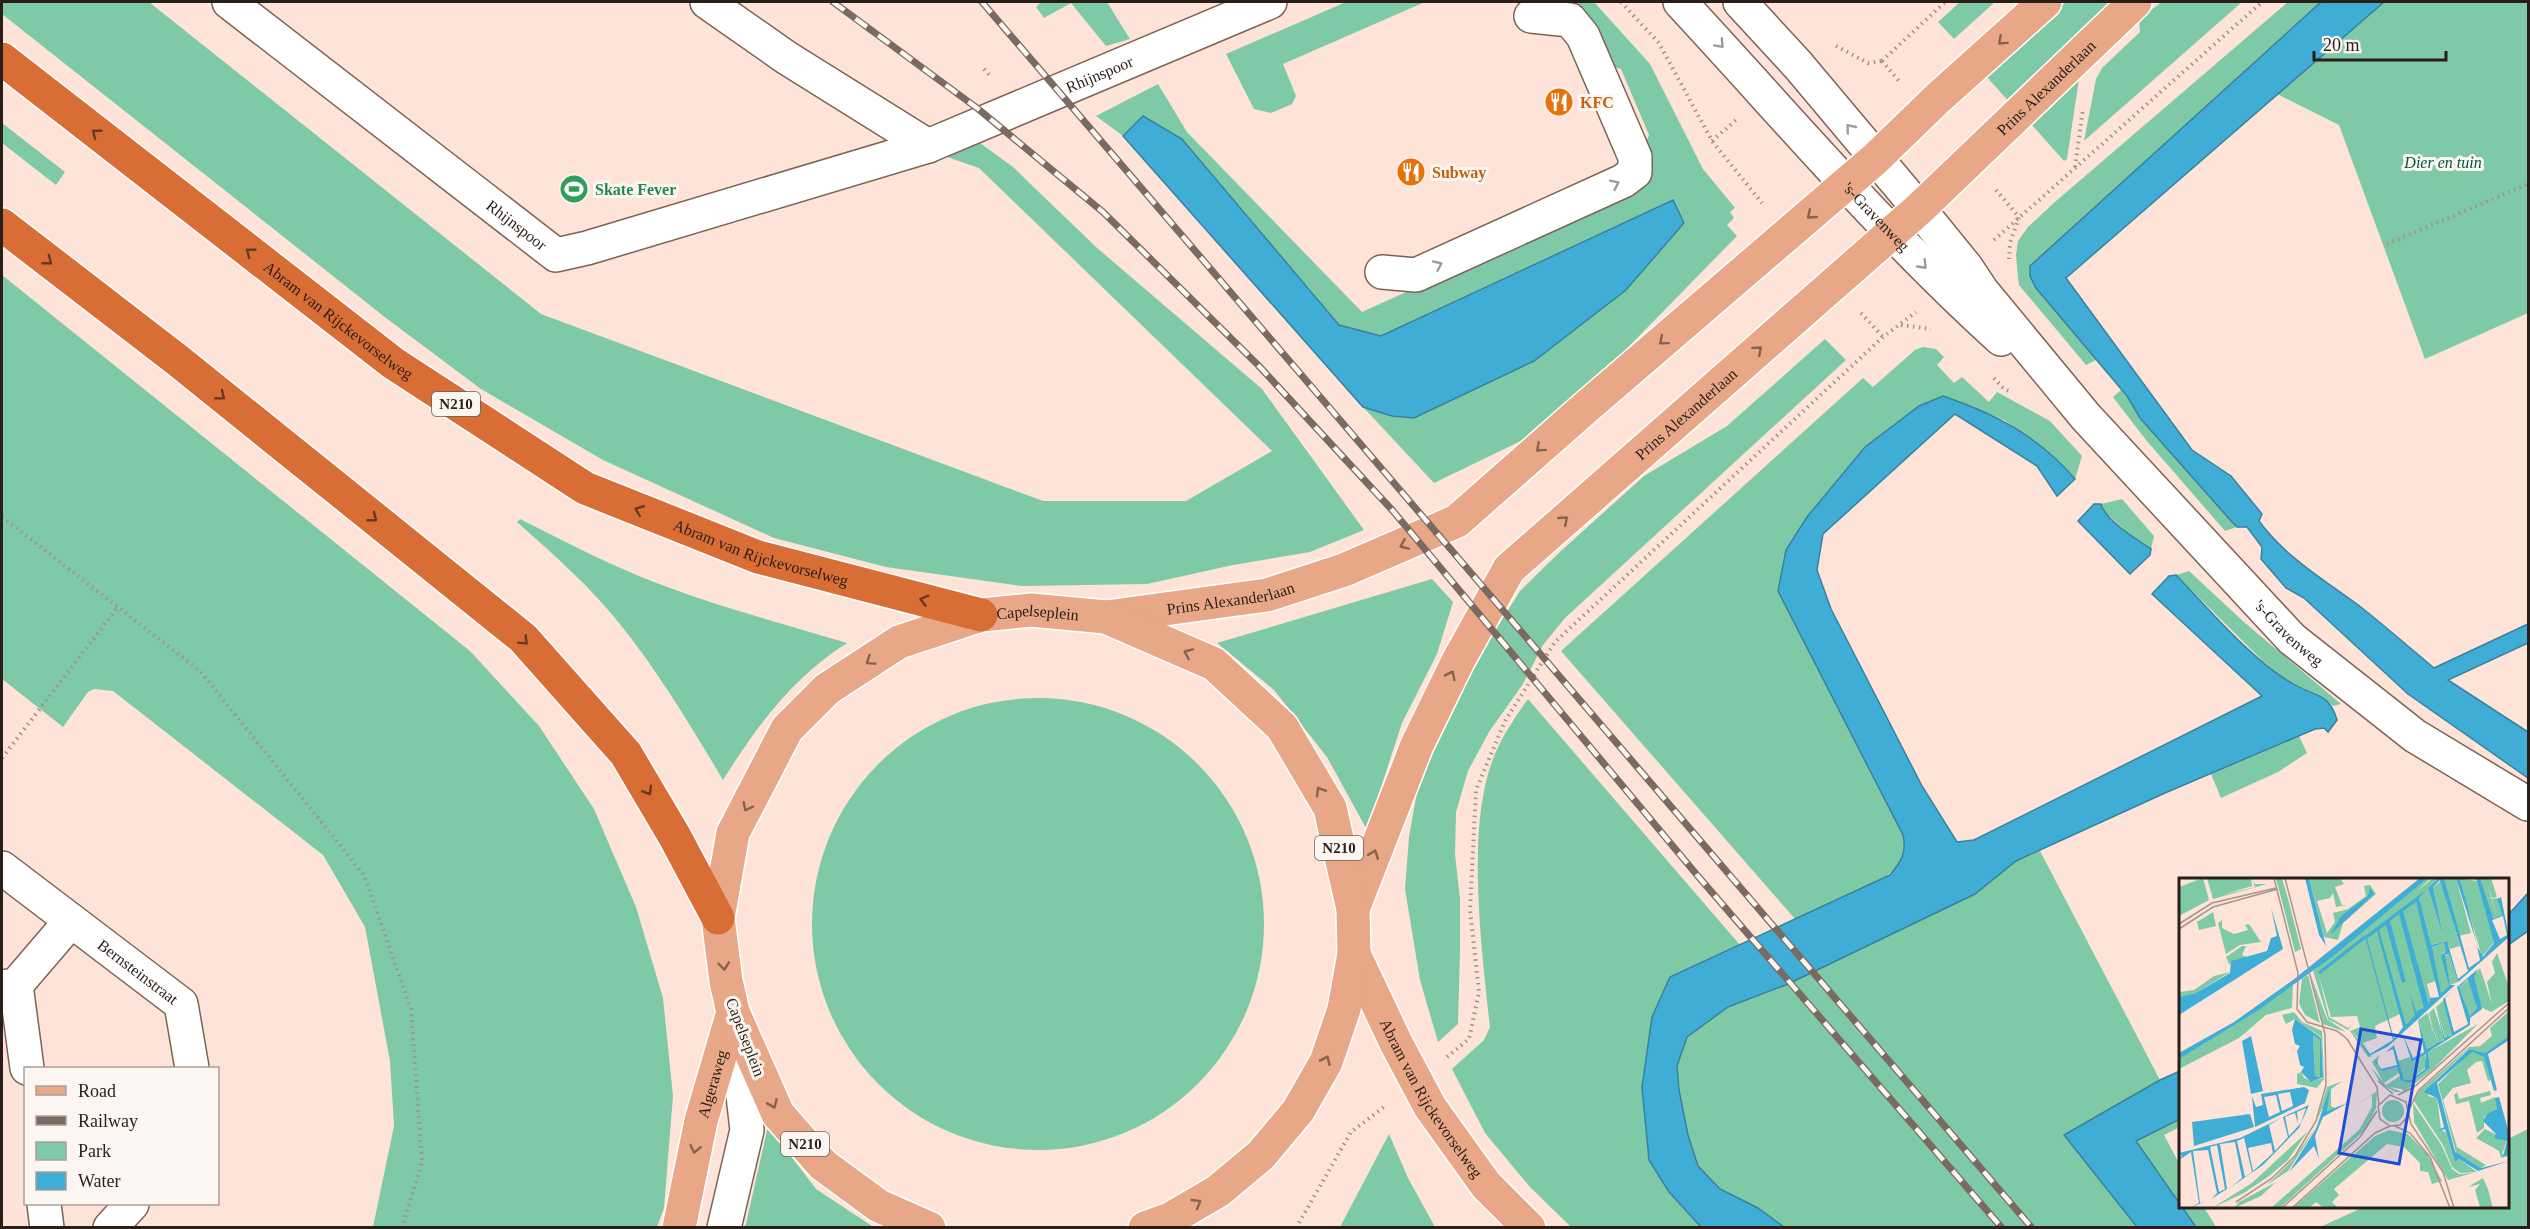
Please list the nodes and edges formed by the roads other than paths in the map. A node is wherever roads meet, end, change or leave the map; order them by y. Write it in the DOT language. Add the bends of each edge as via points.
graph roads {
  1 [pos="229,2"];
  2 [pos="707,2"];
  3 [pos="1270,2"];
  4 [pos="1680,2"];
  5 [pos="1740,2"];
  6 [pos="2045,2"];
  7 [pos="2135,2"];
  8 [pos="1531,16"];
  9 [pos="2,59"];
  10 [pos="928,146"];
  11 [pos="1875,159"];
  12 [pos="1846,184"];
  13 [pos="1919,209"];
  14 [pos="2,225"];
  15 [pos="1892,232"];
  16 [pos="1382,272"];
  17 [pos="2086,417"];
  18 [pos="981,615"];
  19 [pos="1106,617"];
  20 [pos="2529,804"];
  21 [pos="2,868"];
  22 [pos="1353,909"];
  23 [pos="718,918"];
  24 [pos="70,922"];
  25 [pos="1354,954"];
  26 [pos="9,986"];
  27 [pos="733,1012"];
  28 [pos="27,1067"];
  29 [pos="192,1067"];
  30 [pos="44,1205"];
  31 [pos="130,1205"];
  32 [pos="47,1227"];
  33 [pos="110,1227"];
  34 [pos="679,1227"];
  35 [pos="724,1227"];
  36 [pos="928,1227"];
  37 [pos="1145,1227"];
  38 [pos="1529,1227"];
  1 -- 10 [label="street, Rhijnspoor" via="556,255"];
  2 -- 10 [label="street" via="787,58"];
  3 -- 10 [label="street, Rhijnspoor"];
  4 -- 12 [label="street, 's-Gravenweg, one-way"];
  11 -- 5 [label="street, 's-Gravenweg, one-way"];
  6 -- 11 [label="main road, Prins Alexanderlaan, one-way"];
  7 -- 13 [label="main road, Prins Alexanderlaan"];
  16 -- 8 [label="street, one-way" via="1416,275 1623,181 1635,172 1635,157 1583,36 1570,20"];
  18 -- 9 [label="highway, Abram van Rijckevorselweg / N210, one-way" via="758,557 585,488 393,363"];
  11 -- 12 [label="main road, Prins Alexanderlaan"];
  11 -- 13 [label="street, 's-Gravenweg"];
  12 -- 15 [label="street, 's-Gravenweg"];
  12 -- 19 [label="main road, Prins Alexanderlaan, one-way" via="1457,521 1344,570 1267,595"];
  13 -- 15 [label="main road, Prins Alexanderlaan"];
  13 -- 17 [label="street, 's-Gravenweg"];
  14 -- 23 [label="highway, N210, one-way" via="176,359 523,638 626,754"];
  15 -- 17 [label="street, 's-Gravenweg, one-way" via="1944,288"];
  22 -- 15 [label="main road, Prins Alexanderlaan, one-way" via="1417,745 1509,569"];
  17 -- 20 [label="street, 's-Gravenweg" via="2292,639 2415,736"];
  18 -- 19 [label="main road, Capelseplein / N210" via="1031,610"];
  18 -- 23 [label="main road, Capelseplein / N210, one-way" via="899,642 827,689 787,729 733,833"];
  22 -- 19 [label="main road, Capelseplein / N210, one-way" via="1330,808 1282,727 1214,664"];
  21 -- 24 [label="street, Bernsteinstraat"];
  22 -- 25 [label="main road, Capelseplein / N210"];
  23 -- 27 [label="main road, Capelseplein / N210, one-way"];
  24 -- 26 [label="street"];
  24 -- 29 [label="street, Bernsteinstraat" via="182,1004"];
  37 -- 25 [label="main road, Capelseplein / N210, one-way" via="1218,1191 1261,1155 1298,1111 1326,1062 1344,1009"];
  25 -- 38 [label="main road, Abram van Rijckevorselweg" via="1430,1107 1486,1185"];
  26 -- 28 [label="street"];
  27 -- 34 [label="main road, Algeraweg / N210, one-way" via="701,1121"];
  27 -- 35 [label="street, Algeraweg / N210" via="747,1130"];
  27 -- 36 [label="main road, Capelseplein / N210, one-way" via="777,1114 823,1165 879,1206"];
  30 -- 32 [label="street"];
  31 -- 33 [label="street"];
}
